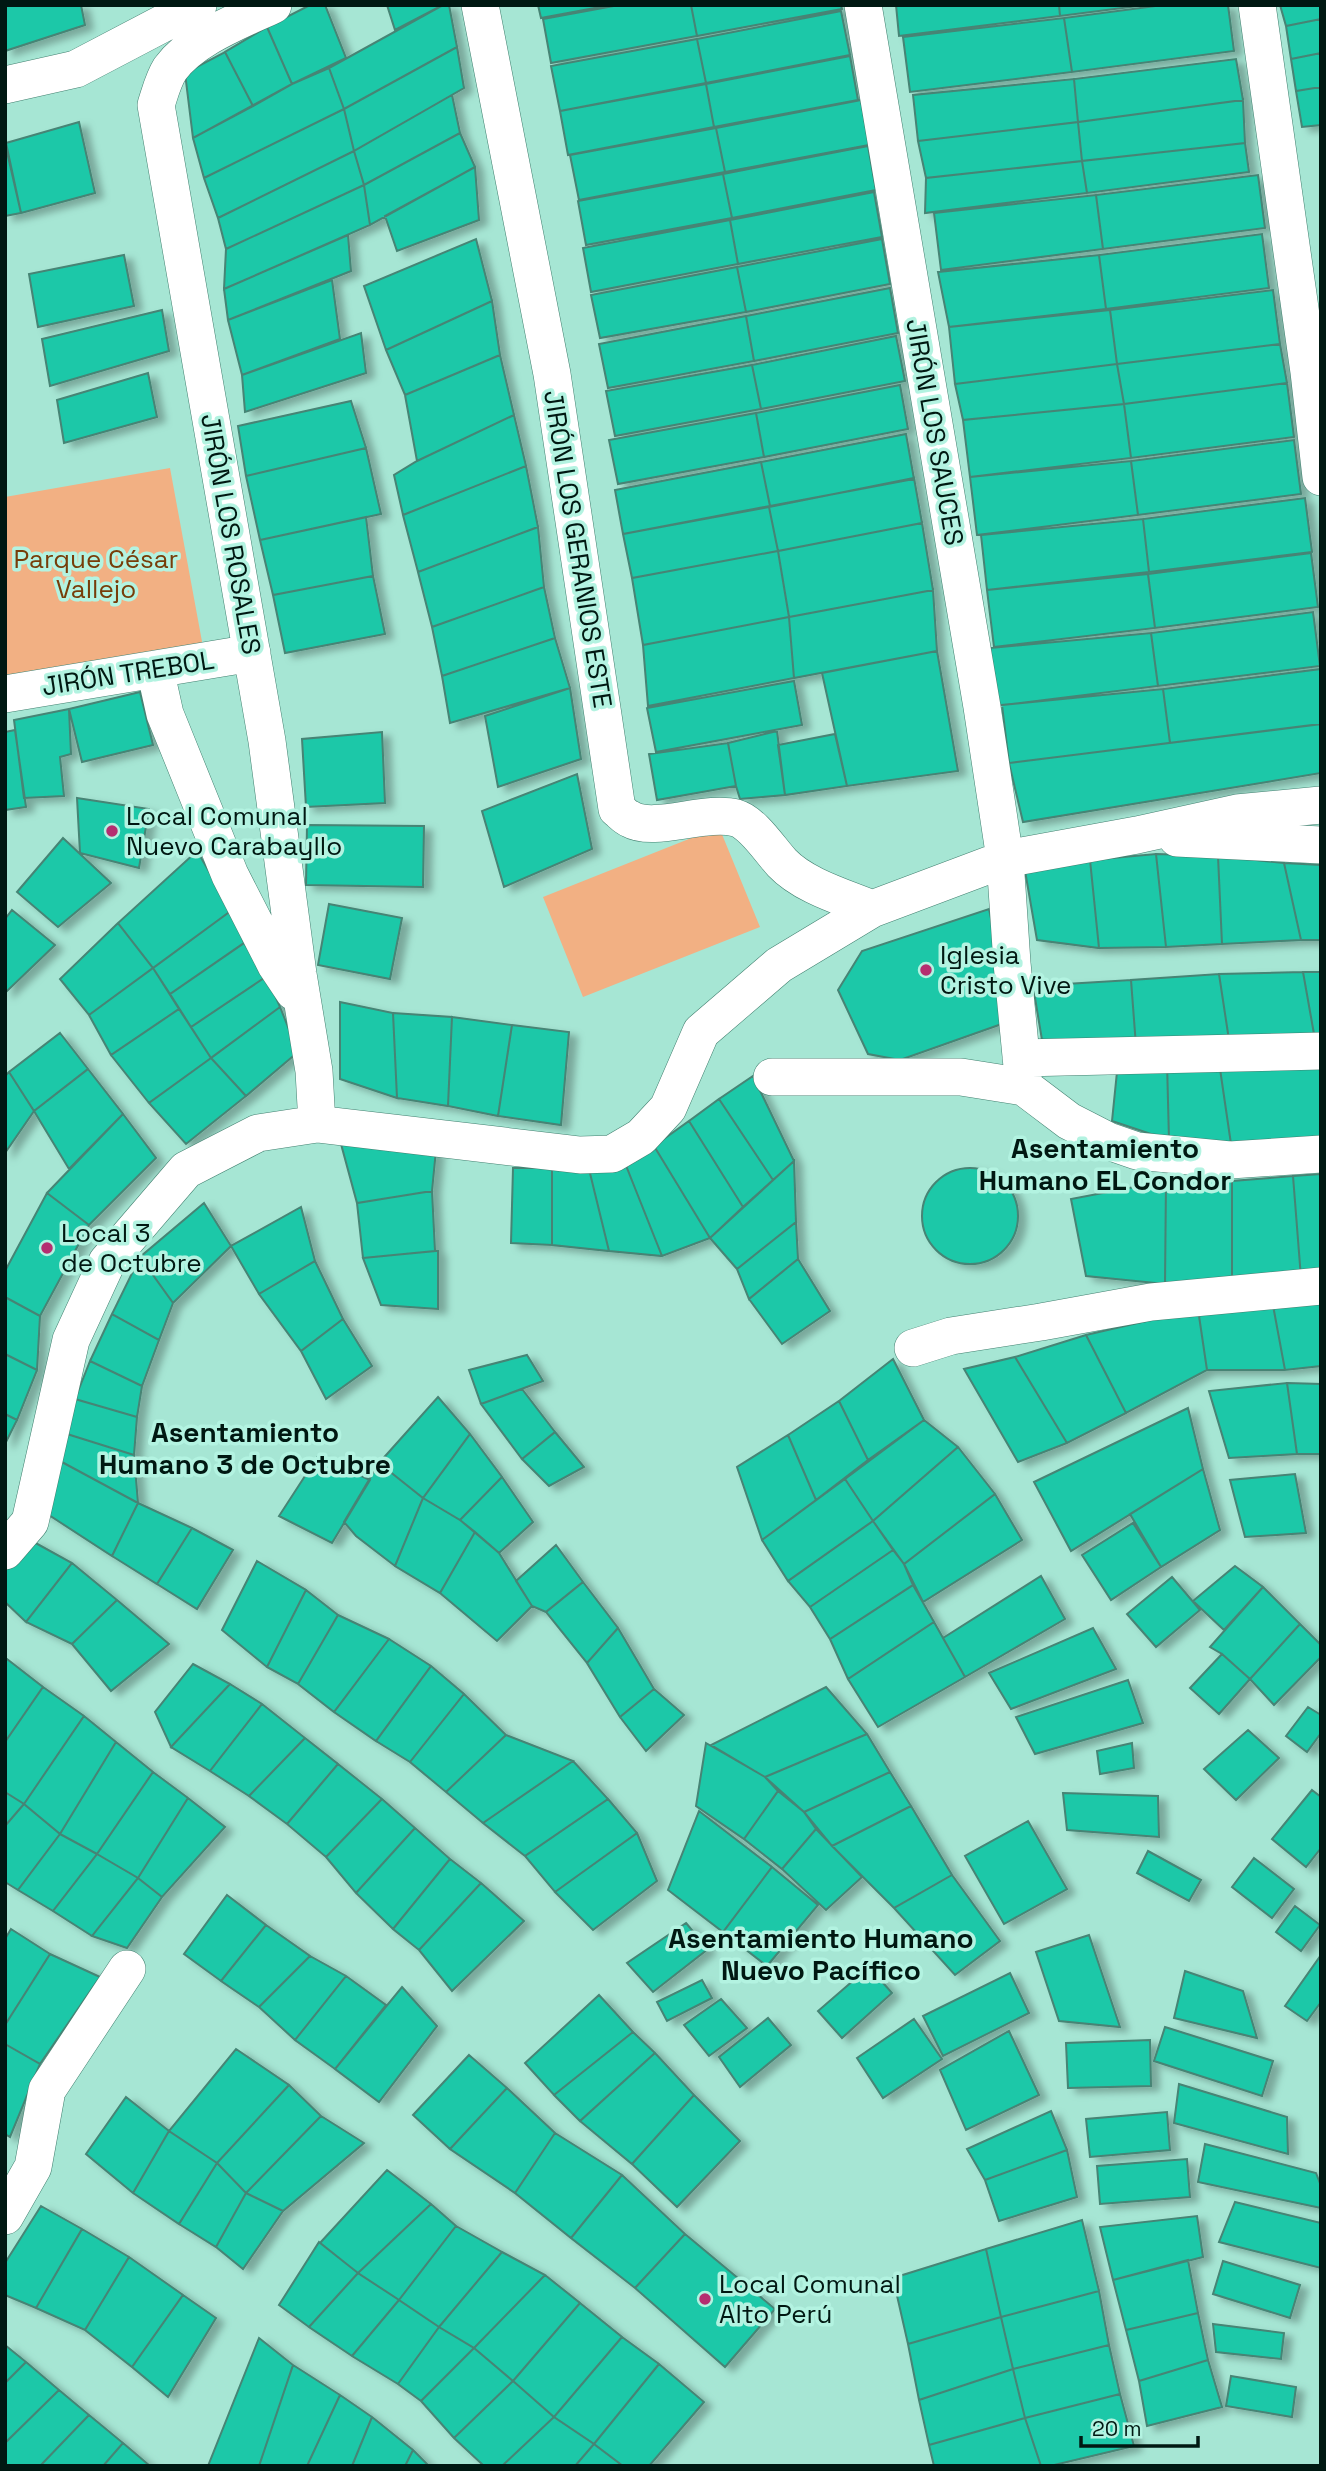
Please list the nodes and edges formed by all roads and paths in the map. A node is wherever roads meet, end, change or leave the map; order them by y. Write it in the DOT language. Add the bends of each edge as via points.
graph roads {
  1 [pos="198,5"];
  2 [pos="273,5"];
  3 [pos="480,5"];
  4 [pos="863,5"];
  5 [pos="1257,5"];
  6 [pos="141,20"];
  7 [pos="5,85"];
  8 [pos="1321,477"];
  9 [pos="252,653"];
  10 [pos="155,669"];
  11 [pos="5,694"];
  12 [pos="1321,805"];
  13 [pos="1137,835"];
  14 [pos="1321,845"];
  15 [pos="1005,859"];
  16 [pos="872,909"];
  17 [pos="304,1008"];
  18 [pos="1321,1051"];
  19 [pos="1023,1072"];
  20 [pos="772,1077"];
  21 [pos="317,1124"];
  22 [pos="1321,1154"];
  23 [pos="1321,1286"];
  24 [pos="913,1348"];
  25 [pos="5,1551"];
  26 [pos="127,1969"];
  27 [pos="5,2216"];
  1 -- 6 [label="street"];
  2 -- 9 [label="street, JIRÓN LOS ROSALES" via="210,36 185,54 170,69 156,105"];
  3 -- 16 [label="street, JIRÓN LOS GERANIOS ESTE" via="552,374 617,809 631,820 648,824 698,817 738,818 783,865 809,883"];
  4 -- 15 [label="street, JIRÓN LOS SAUCES"];
  5 -- 8 [label="street"];
  6 -- 7 [label="street" via="76,69"];
  9 -- 10 [label="street, JIRÓN TREBOL"];
  9 -- 17 [label="street, JIRÓN LOS ROSALES"];
  10 -- 11 [label="street, JIRÓN TREBOL"];
  10 -- 17 [label="street" via="165,714 230,875 276,965"];
  12 -- 13 [label="street" via="1237,813"];
  13 -- 14 [label="street"];
  13 -- 15 [label="street"];
  15 -- 16 [label="street"];
  15 -- 19 [label="street, JIRÓN LOS SAUCES"];
  16 -- 21 [label="street" via="779,965 701,1032 668,1108 641,1137 612,1154 580,1155"];
  17 -- 21 [label="street, JIRÓN LOS ROSALES"];
  18 -- 19 [label="street"];
  19 -- 20 [label="street" via="961,1077"];
  19 -- 22 [label="street" via="1069,1121 1137,1151 1230,1160"];
  21 -- 25 [label="street" via="258,1133 186,1170 107,1262 71,1340 30,1522"];
  23 -- 24 [label="street" via="1151,1302 951,1336"];
  26 -- 27 [label="street" via="47,2090 33,2167"];
}
